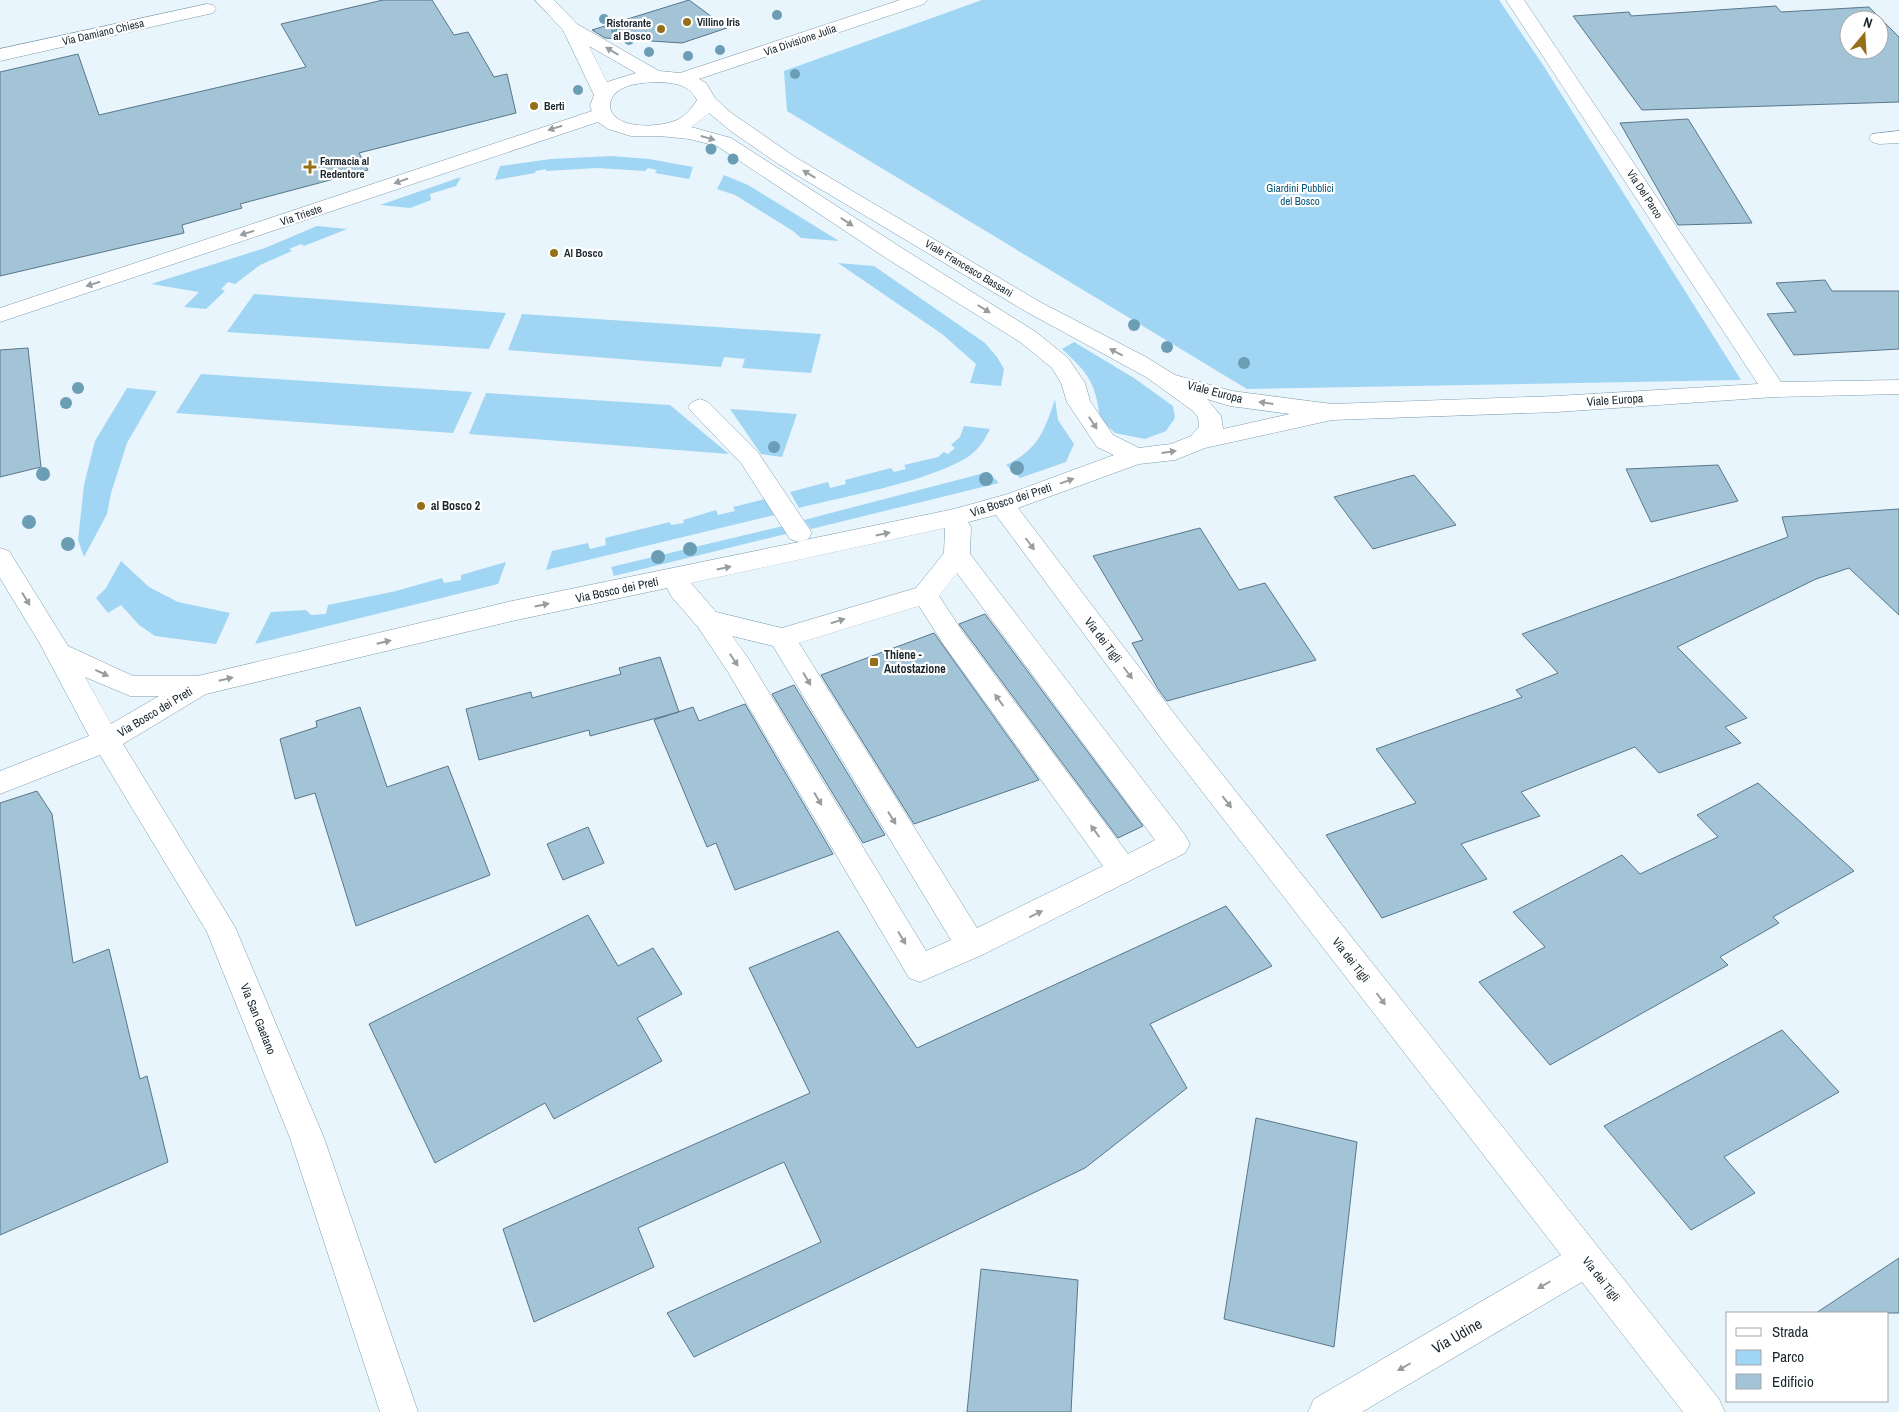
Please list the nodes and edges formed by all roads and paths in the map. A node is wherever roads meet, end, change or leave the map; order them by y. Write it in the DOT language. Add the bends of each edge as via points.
graph roads {
  1 [pos="544,0"];
  2 [pos="918,0"];
  3 [pos="1515,0"];
  4 [pos="207,9"];
  5 [pos="571,28"];
  6 [pos="0,56"];
  7 [pos="652,75"];
  8 [pos="683,78"];
  9 [pos="706,100"];
  10 [pos="603,105"];
  11 [pos="660,130"];
  12 [pos="1899,137"];
  13 [pos="1879,138"];
  14 [pos="0,315"];
  15 [pos="1158,376"];
  16 [pos="1899,387"];
  17 [pos="1774,390"];
  18 [pos="700,407"];
  19 [pos="1332,412"];
  20 [pos="1199,442"];
  21 [pos="1136,456"];
  22 [pos="1001,504"];
  23 [pos="954,518"];
  24 [pos="799,533"];
  25 [pos="956,555"];
  26 [pos="0,557"];
  27 [pos="676,578"];
  28 [pos="925,595"];
  29 [pos="707,620"];
  30 [pos="782,638"];
  31 [pos="58,652"];
  32 [pos="198,686"];
  33 [pos="106,741"];
  34 [pos="0,783"];
  35 [pos="1124,871"];
  36 [pos="971,946"];
  37 [pos="1586,1260"];
  38 [pos="399,1412"];
  39 [pos="1327,1412"];
  40 [pos="1706,1412"];
  1 -- 5 [label="street, Viale Francesco Bassani"];
  2 -- 8 [label="street, Via Divisione Julia"];
  3 -- 17 [label="street, Via Del Parco"];
  4 -- 6 [label="street, Via Damiano Chiesa"];
  7 -- 5 [label="street, Viale Francesco Bassani, one-way"];
  5 -- 10 [label="street, Viale Francesco Bassani"];
  7 -- 8 [label="street, Viale Francesco Bassani"];
  7 -- 10 [label="street, Viale Francesco Bassani" via="611,88"];
  8 -- 9 [label="street, Viale Francesco Bassani" via="703,91"];
  9 -- 11 [label="street" via="704,108 688,122"];
  15 -- 9 [label="street, Viale Francesco Bassani, one-way" via="1058,321 787,161"];
  10 -- 11 [label="street" via="608,121 630,130"];
  10 -- 14 [label="street, Via Trieste, one-way"];
  11 -- 21 [label="street, one-way" via="690,133 724,142 1028,337 1060,363 1073,383 1078,402 1105,441"];
  12 -- 13 [label="street"];
  19 -- 15 [label="street, Viale Europa, one-way" via="1230,398"];
  15 -- 20 [label="street, Viale Francesco Bassani" via="1182,390 1209,416 1211,429"];
  16 -- 17 [label="street, Viale Europa"];
  17 -- 19 [label="street, Viale Europa" via="1557,404"];
  18 -- 24 [label="street" via="749,456"];
  19 -- 20 [label="street, Viale Europa"];
  21 -- 20 [label="street, Viale Europa, one-way" via="1175,452"];
  22 -- 21 [label="street, Via Bosco dei Preti, one-way"];
  22 -- 23 [label="street, Via Bosco dei Preti"];
  22 -- 37 [label="street, Via dei Tigli, one-way" via="1173,733"];
  23 -- 25 [label="street" via="958,527"];
  27 -- 23 [label="street, Via Bosco dei Preti, one-way"];
  25 -- 28 [label="street"];
  25 -- 35 [label="street" via="1175,844"];
  26 -- 31 [label="street, Via San Gaetano, one-way"];
  27 -- 29 [label="street" via="680,589"];
  32 -- 27 [label="street, Via Bosco dei Preti, one-way" via="512,611"];
  30 -- 28 [label="street, one-way"];
  35 -- 28 [label="street, one-way"];
  29 -- 30 [label="street"];
  29 -- 36 [label="street, one-way" via="738,665 920,968"];
  30 -- 36 [label="street, one-way"];
  31 -- 32 [label="street, one-way" via="130,686"];
  31 -- 33 [label="street, Via San Gaetano"];
  32 -- 33 [label="street, Via Bosco dei Preti"];
  33 -- 34 [label="street, Via Bosco dei Preti"];
  33 -- 38 [label="street, Via San Gaetano" via="220,927 306,1138"];
  36 -- 35 [label="street, one-way"];
  37 -- 39 [label="street, Via Udine, one-way"];
  37 -- 40 [label="street, Via dei Tigli"];
}
